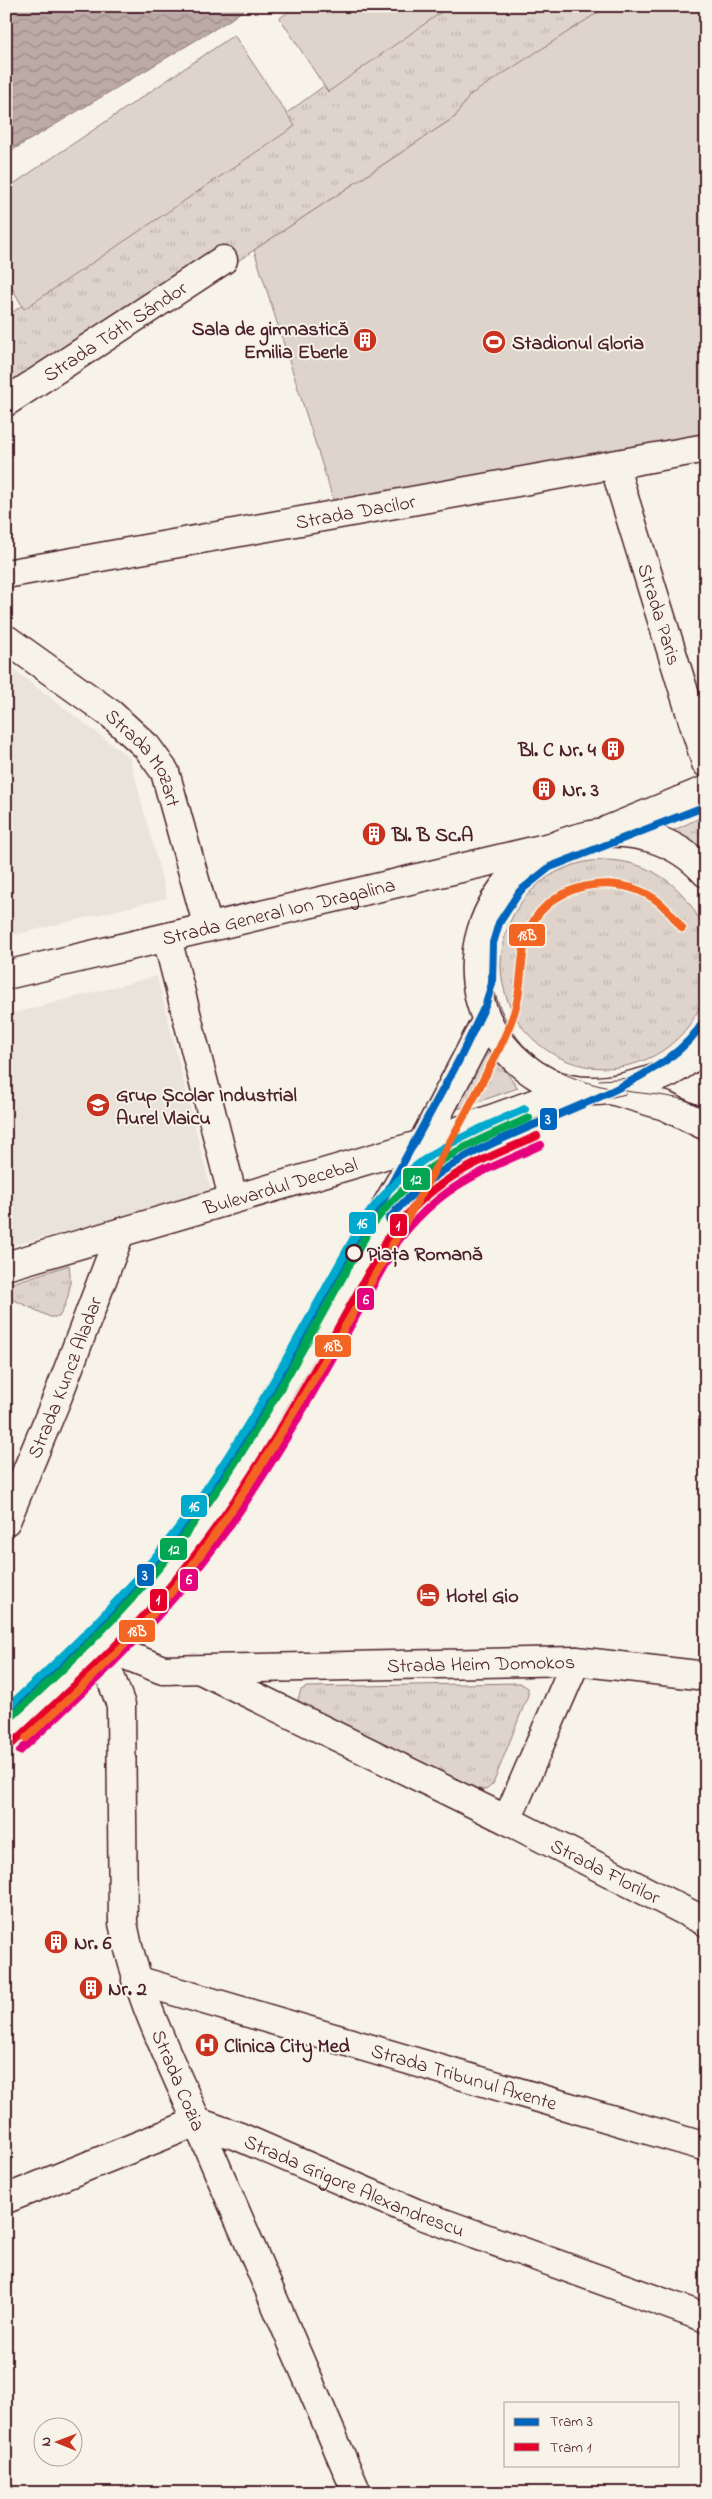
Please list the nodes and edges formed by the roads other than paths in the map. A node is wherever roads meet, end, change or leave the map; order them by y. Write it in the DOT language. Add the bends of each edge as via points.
graph roads {
  1 [pos="223,260"];
  2 [pos="6,402"];
  3 [pos="706,448"];
  4 [pos="614,464"];
  5 [pos="6,574"];
  6 [pos="6,639"];
  7 [pos="706,763"];
  8 [pos="706,790"];
  9 [pos="605,831"];
  10 [pos="550,847"];
  11 [pos="706,873"];
  12 [pos="208,927"];
  13 [pos="167,938"];
  14 [pos="6,975"];
  15 [pos="486,1022"];
  16 [pos="706,1044"];
  17 [pos="569,1090"];
  18 [pos="611,1090"];
  19 [pos="706,1126"];
  20 [pos="422,1144"];
  21 [pos="233,1198"];
  22 [pos="120,1233"];
  23 [pos="6,1266"];
  24 [pos="6,1521"];
  25 [pos="98,1644"];
  26 [pos="576,1661"];
  27 [pos="201,1670"];
  28 [pos="706,1676"];
  29 [pos="6,1726"];
  30 [pos="507,1820"];
  31 [pos="706,1922"];
  32 [pos="136,1980"];
  33 [pos="197,2122"];
  34 [pos="706,2147"];
  35 [pos="6,2199"];
  36 [pos="706,2318"];
  37 [pos="357,2493"];
  1 -- 2 [label="street, Strada Tóth Sándor"];
  3 -- 4 [label="street, Strada Dacilor"];
  4 -- 5 [label="street, Strada Dacilor"];
  4 -- 7 [label="street, Strada Paris"];
  6 -- 12 [label="street, Strada Mozart" via="111,714 147,747 165,772"];
  8 -- 9 [label="street"];
  9 -- 10 [label="street"];
  9 -- 11 [label="street" via="649,837 675,847"];
  10 -- 12 [label="street, Strada General Ion Dragalina"];
  10 -- 15 [label="street" via="515,872 495,898 484,922 477,979"];
  12 -- 13 [label="street, Strada General Ion Dragalina"];
  13 -- 14 [label="street, Strada General Ion Dragalina"];
  13 -- 21 [label="street"];
  15 -- 17 [label="street" via="510,1055 523,1066 543,1081"];
  15 -- 20 [label="street"];
  16 -- 18 [label="street" via="677,1070 655,1080"];
  17 -- 18 [label="street"];
  17 -- 20 [label="street, Bulevardul Decebal"];
  18 -- 19 [label="street" via="665,1106"];
  20 -- 21 [label="street, Bulevardul Decebal"];
  20 -- 25 [label="street" via="229,1479 178,1550"];
  21 -- 22 [label="street, Bulevardul Decebal"];
  22 -- 23 [label="street, Bulevardul Decebal"];
  22 -- 24 [label="street, Strada Kuncz Aladar"];
  25 -- 27 [label="street, Strada Heim Domokos" via="163,1670"];
  25 -- 29 [label="street"];
  25 -- 32 [label="street, Strada Cozia" via="121,1705 123,1923"];
  26 -- 27 [label="street, Strada Heim Domokos"];
  26 -- 28 [label="street"];
  26 -- 30 [label="street, Strada Heim Domokos"];
  27 -- 30 [label="street, Strada Heim Domokos"];
  30 -- 31 [label="street, Strada Florilor"];
  32 -- 33 [label="street, Strada Cozia"];
  32 -- 34 [label="street, Strada Tribunul Axente"];
  33 -- 35 [label="street"];
  33 -- 36 [label="street, Strada Grigore Alexandrescu" via="416,2212"];
  33 -- 37 [label="street, Strada Cozia"];
}
